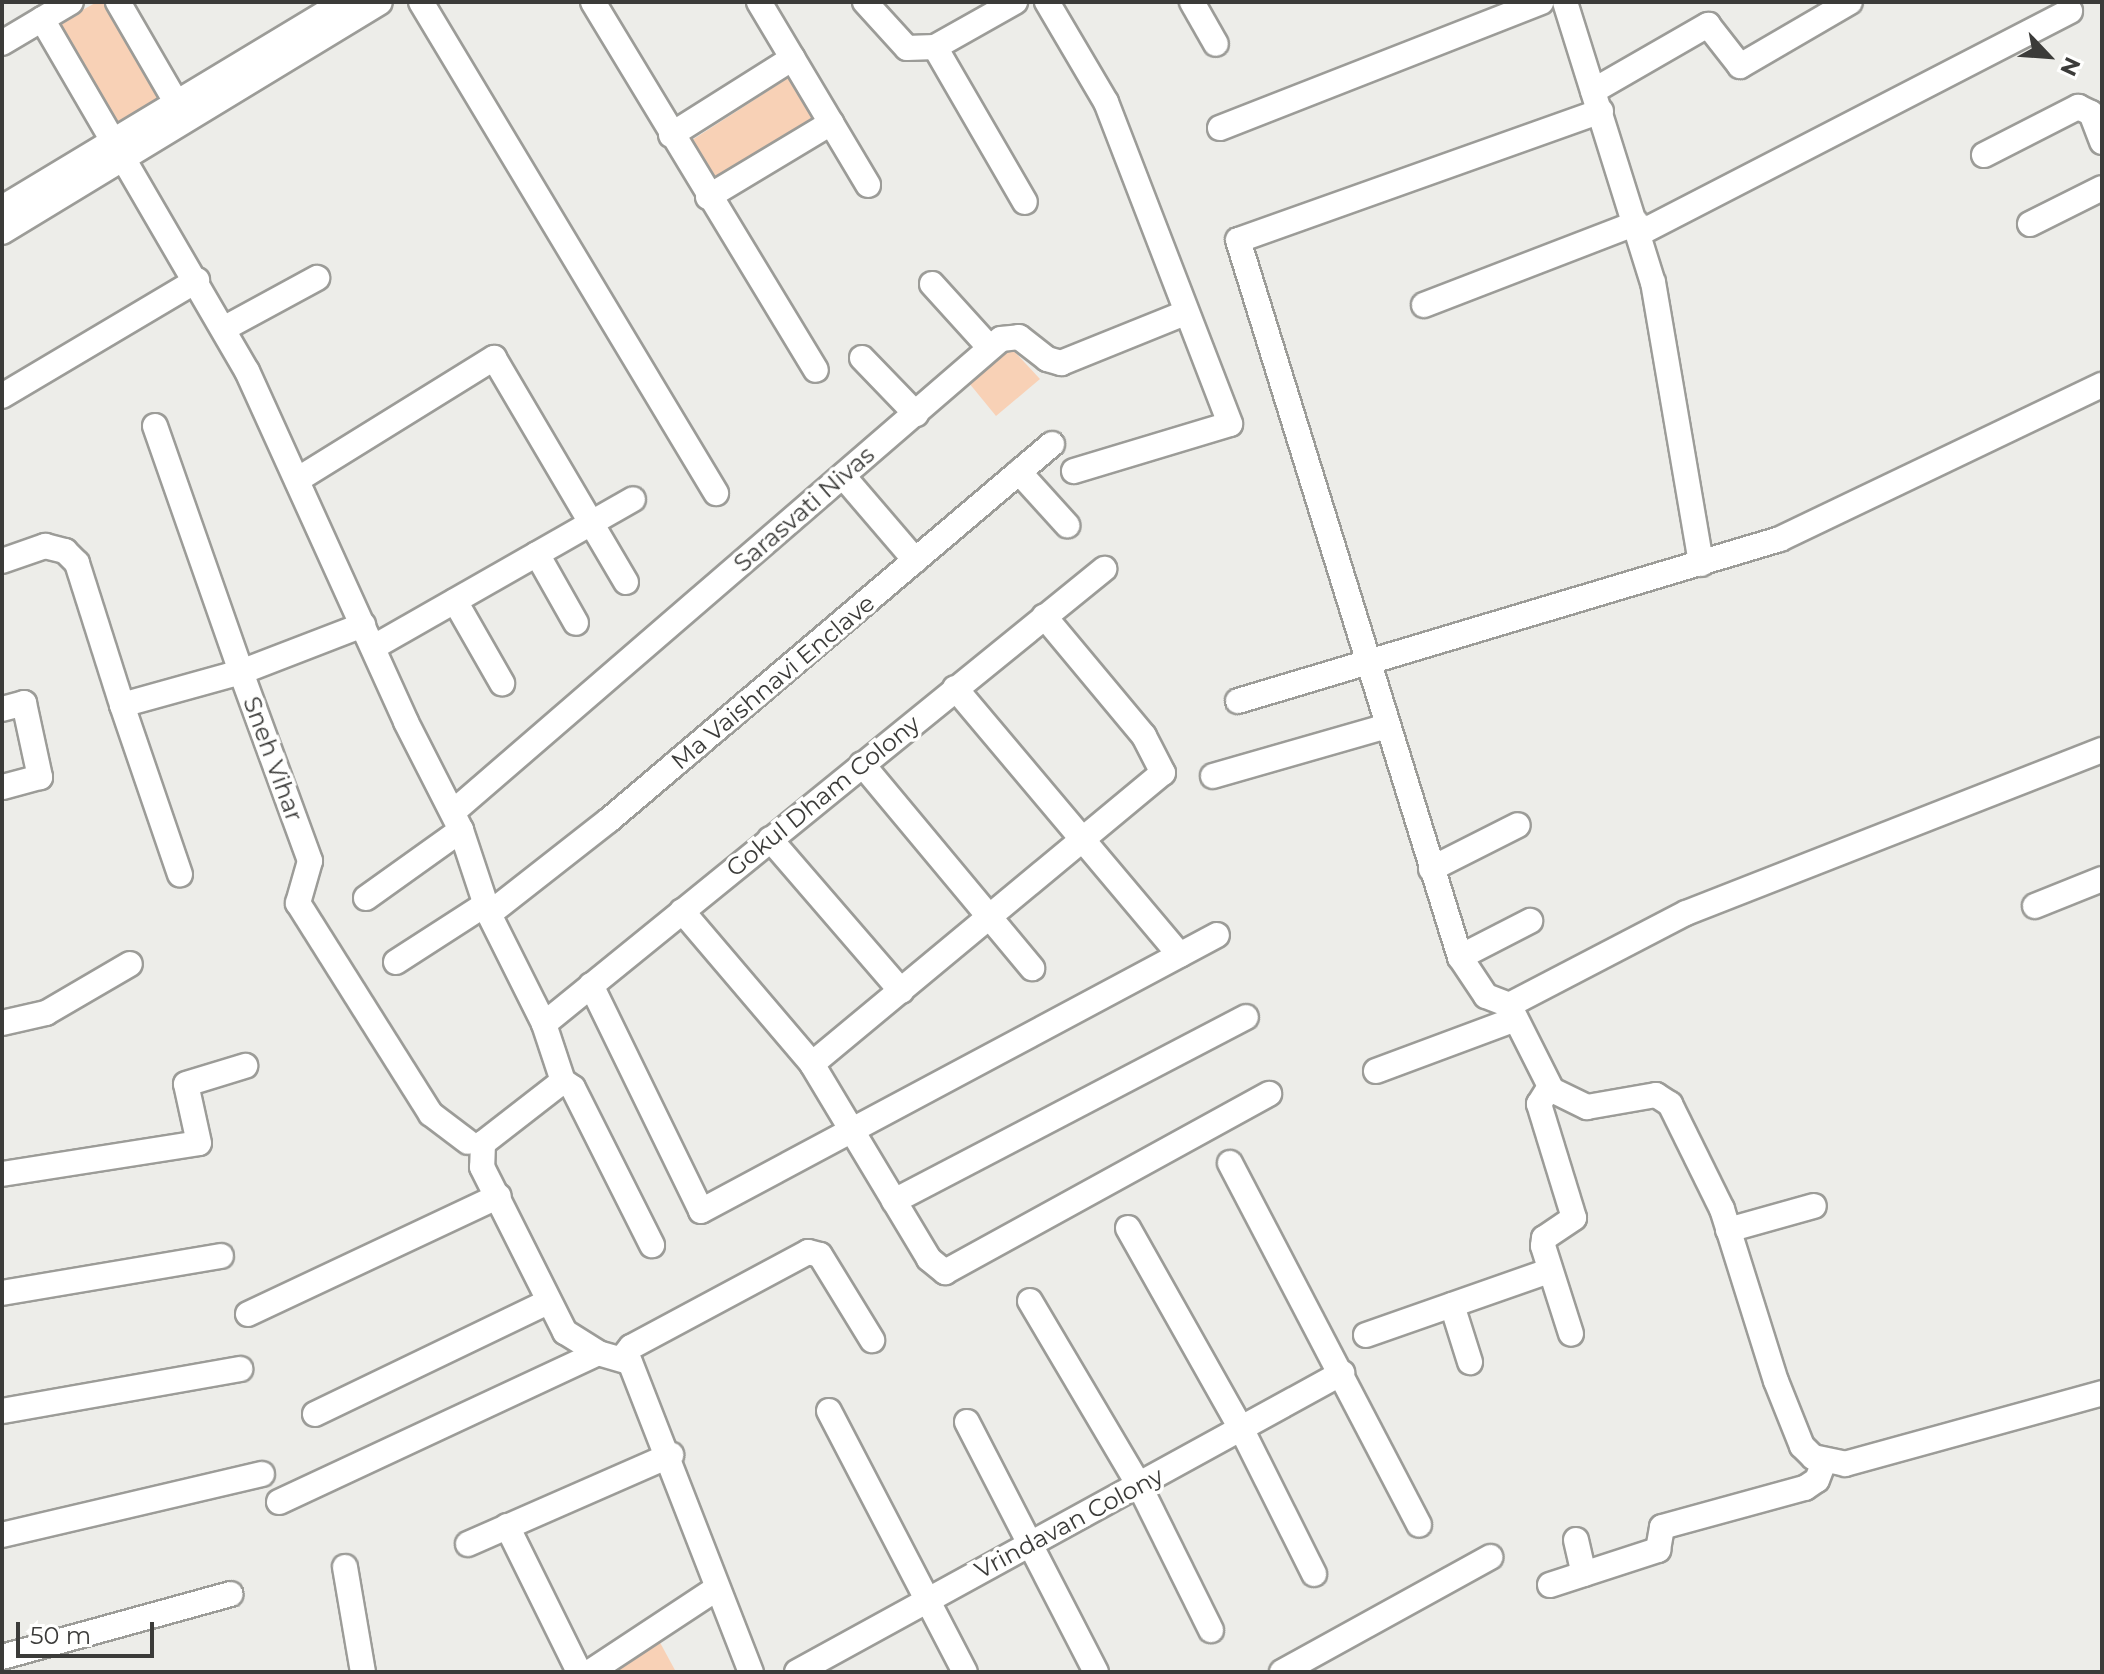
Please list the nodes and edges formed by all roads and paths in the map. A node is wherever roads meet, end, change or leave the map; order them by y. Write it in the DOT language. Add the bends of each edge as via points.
graph roads {
  1 [pos="71,2"];
  2 [pos="118,2"];
  3 [pos="344,2"];
  4 [pos="380,2"];
  5 [pos="421,2"];
  6 [pos="593,2"];
  7 [pos="759,2"];
  8 [pos="865,2"];
  9 [pos="1015,2"];
  10 [pos="1047,2"];
  11 [pos="1192,2"];
  12 [pos="1541,2"];
  13 [pos="1565,2"];
  14 [pos="1850,2"];
  15 [pos="2070,11"];
  16 [pos="42,19"];
  17 [pos="2,43"];
  18 [pos="295,43"];
  19 [pos="1216,44"];
  20 [pos="935,47"];
  21 [pos="793,58"];
  22 [pos="1597,101"];
  23 [pos="181,111"];
  24 [pos="831,123"];
  25 [pos="1220,128"];
  26 [pos="671,135"];
  27 [pos="2102,142"];
  28 [pos="119,149"];
  29 [pos="1984,155"];
  30 [pos="868,185"];
  31 [pos="2102,188"];
  32 [pos="708,197"];
  33 [pos="1025,202"];
  34 [pos="2,208"];
  35 [pos="2030,224"];
  36 [pos="1638,228"];
  37 [pos="2,232"];
  38 [pos="317,278"];
  39 [pos="197,280"];
  40 [pos="932,284"];
  41 [pos="1424,305"];
  42 [pos="1185,313"];
  43 [pos="225,328"];
  44 [pos="990,348"];
  45 [pos="862,358"];
  46 [pos="816,370"];
  47 [pos="2102,385"];
  48 [pos="2,396"];
  49 [pos="916,414"];
  50 [pos="155,426"];
  51 [pos="1052,444"];
  52 [pos="1074,471"];
  53 [pos="1019,472"];
  54 [pos="843,476"];
  55 [pos="297,480"];
  56 [pos="716,493"];
  57 [pos="633,499"];
  58 [pos="593,521"];
  59 [pos="1067,525"];
  60 [pos="537,554"];
  61 [pos="915,560"];
  62 [pos="2,561"];
  63 [pos="1701,564"];
  64 [pos="1104,569"];
  65 [pos="626,582"];
  66 [pos="455,601"];
  67 [pos="1044,616"];
  68 [pos="576,623"];
  69 [pos="363,625"];
  70 [pos="374,647"];
  71 [pos="1373,663"];
  72 [pos="241,672"];
  73 [pos="502,683"];
  74 [pos="955,688"];
  75 [pos="1238,701"];
  76 [pos="122,705"];
  77 [pos="13,706"];
  78 [pos="1387,726"];
  79 [pos="2102,750"];
  80 [pos="862,764"];
  81 [pos="1213,776"];
  82 [pos="2,787"];
  83 [pos="457,821"];
  84 [pos="1518,825"];
  85 [pos="770,839"];
  86 [pos="1082,841"];
  87 [pos="1431,869"];
  88 [pos="180,874"];
  89 [pos="2102,879"];
  90 [pos="366,898"];
  91 [pos="2035,906"];
  92 [pos="488,909"];
  93 [pos="682,911"];
  94 [pos="989,917"];
  95 [pos="1530,921"];
  96 [pos="1217,935"];
  97 [pos="1180,955"];
  98 [pos="1460,957"];
  99 [pos="396,962"];
  100 [pos="130,964"];
  101 [pos="1032,968"];
  102 [pos="591,985"];
  103 [pos="901,991"];
  104 [pos="1512,1012"];
  105 [pos="1246,1017"];
  106 [pos="2,1023"];
  107 [pos="544,1024"];
  108 [pos="812,1064"];
  109 [pos="245,1066"];
  110 [pos="1376,1071"];
  111 [pos="563,1081"];
  112 [pos="1549,1088"];
  113 [pos="1269,1094"];
  114 [pos="852,1132"];
  115 [pos="468,1142"];
  116 [pos="1230,1163"];
  117 [pos="2,1174"];
  118 [pos="499,1196"];
  119 [pos="894,1201"];
  120 [pos="1814,1206"];
  121 [pos="1128,1228"];
  122 [pos="1728,1230"];
  123 [pos="652,1245"];
  124 [pos="221,1256"];
  125 [pos="1549,1271"];
  126 [pos="2,1293"];
  127 [pos="1030,1301"];
  128 [pos="548,1302"];
  129 [pos="1452,1305"];
  130 [pos="248,1314"];
  131 [pos="1571,1334"];
  132 [pos="1366,1335"];
  133 [pos="872,1340"];
  134 [pos="598,1353"];
  135 [pos="623,1357"];
  136 [pos="1470,1362"];
  137 [pos="240,1369"];
  138 [pos="1342,1373"];
  139 [pos="2102,1393"];
  140 [pos="2,1411"];
  141 [pos="829,1411"];
  142 [pos="315,1414"];
  143 [pos="967,1422"];
  144 [pos="1242,1430"];
  145 [pos="671,1455"];
  146 [pos="1824,1462"];
  147 [pos="262,1474"];
  148 [pos="1139,1485"];
  149 [pos="279,1502"];
  150 [pos="1419,1525"];
  151 [pos="507,1526"];
  152 [pos="2,1535"];
  153 [pos="1576,1540"];
  154 [pos="1031,1543"];
  155 [pos="468,1544"];
  156 [pos="1490,1557"];
  157 [pos="345,1567"];
  158 [pos="1314,1574"];
  159 [pos="1584,1574"];
  160 [pos="1550,1585"];
  161 [pos="716,1589"];
  162 [pos="230,1594"];
  163 [pos="928,1598"];
  164 [pos="1211,1630"];
  165 [pos="2,1657"];
  166 [pos="363,1672"];
  167 [pos="579,1672"];
  168 [pos="590,1672"];
  169 [pos="751,1672"];
  170 [pos="797,1672"];
  171 [pos="965,1672"];
  172 [pos="1096,1672"];
  173 [pos="1282,1672"];
  1 -- 16 [label="street"];
  2 -- 23 [label="street"];
  3 -- 18 [label="street"];
  4 -- 18 [label="street"];
  5 -- 56 [label="street"];
  6 -- 26 [label="street"];
  7 -- 21 [label="street"];
  8 -- 20 [label="street" via="907,48"];
  9 -- 20 [label="street"];
  10 -- 42 [label="street" via="1106,102"];
  11 -- 19 [label="street"];
  12 -- 25 [label="street"];
  13 -- 22 [label="street"];
  14 -- 22 [label="street" via="1740,66 1708,25"];
  15 -- 36 [label="street"];
  16 -- 17 [label="street"];
  16 -- 28 [label="street"];
  18 -- 23 [label="street"];
  20 -- 33 [label="street"];
  21 -- 24 [label="street"];
  21 -- 26 [label="street"];
  22 -- 36 [label="street"];
  22 -- 71 [label="street" via="1238,240"];
  23 -- 28 [label="street"];
  24 -- 30 [label="street"];
  24 -- 32 [label="street"];
  26 -- 32 [label="street"];
  27 -- 29 [label="street" via="2091,113 2078,107"];
  28 -- 34 [label="street"];
  28 -- 37 [label="street"];
  28 -- 39 [label="street"];
  31 -- 35 [label="street"];
  32 -- 46 [label="street"];
  36 -- 41 [label="street"];
  36 -- 63 [label="street" via="1675,391"];
  38 -- 43 [label="street"];
  39 -- 43 [label="street"];
  39 -- 48 [label="street"];
  40 -- 44 [label="street"];
  42 -- 44 [label="street" via="1061,363 1011,334"];
  42 -- 52 [label="street" via="1230,424"];
  43 -- 55 [label="street"];
  44 -- 49 [label="street, Sarasvati Nivas"];
  45 -- 49 [label="street"];
  47 -- 63 [label="street" via="1780,539"];
  49 -- 54 [label="street, Sarasvati Nivas"];
  50 -- 72 [label="street"];
  51 -- 53 [label="street, Ma Vaishnavi Enclave"];
  53 -- 59 [label="street"];
  53 -- 61 [label="street, Ma Vaishnavi Enclave"];
  54 -- 61 [label="street"];
  54 -- 83 [label="street, Sarasvati Nivas"];
  55 -- 58 [label="street" via="494,358"];
  55 -- 69 [label="street"];
  57 -- 58 [label="street"];
  58 -- 60 [label="street"];
  58 -- 65 [label="street"];
  60 -- 66 [label="street"];
  60 -- 68 [label="street"];
  61 -- 92 [label="street, Ma Vaishnavi Enclave" via="609,820"];
  62 -- 76 [label="street" via="45,546 65,551 77,563"];
  63 -- 71 [label="street"];
  64 -- 67 [label="street, Gokul Dham Colony"];
  66 -- 70 [label="street"];
  66 -- 73 [label="street"];
  67 -- 74 [label="street, Gokul Dham Colony"];
  67 -- 86 [label="street" via="1144,736 1163,773"];
  69 -- 70 [label="street"];
  69 -- 72 [label="street"];
  70 -- 83 [label="street"];
  71 -- 75 [label="street"];
  71 -- 78 [label="street"];
  72 -- 76 [label="street, Sneh Vihar"];
  72 -- 115 [label="street, Sneh Vihar" via="310,861 298,903 431,1114"];
  74 -- 80 [label="street, Gokul Dham Colony"];
  74 -- 86 [label="street"];
  76 -- 88 [label="street"];
  77 -- 82 [label="street" via="40,777"];
  78 -- 81 [label="street"];
  78 -- 87 [label="street"];
  79 -- 104 [label="street" via="1686,913"];
  80 -- 85 [label="street, Gokul Dham Colony"];
  80 -- 94 [label="street"];
  83 -- 90 [label="street, Sarasvati Nivas"];
  83 -- 92 [label="street"];
  84 -- 87 [label="street"];
  85 -- 93 [label="street, Gokul Dham Colony"];
  85 -- 103 [label="street"];
  86 -- 94 [label="street"];
  86 -- 97 [label="street"];
  87 -- 98 [label="street"];
  89 -- 91 [label="street"];
  92 -- 99 [label="street, Ma Vaishnavi Enclave"];
  92 -- 107 [label="street"];
  93 -- 102 [label="street, Gokul Dham Colony"];
  93 -- 108 [label="street"];
  94 -- 101 [label="street"];
  94 -- 103 [label="street"];
  95 -- 98 [label="street"];
  96 -- 97 [label="street"];
  97 -- 114 [label="street"];
  98 -- 104 [label="street" via="1486,996"];
  100 -- 106 [label="street" via="46,1013"];
  102 -- 107 [label="street, Gokul Dham Colony"];
  102 -- 114 [label="street" via="701,1211"];
  103 -- 108 [label="street"];
  104 -- 110 [label="street"];
  104 -- 112 [label="street"];
  105 -- 119 [label="street"];
  107 -- 111 [label="street"];
  108 -- 114 [label="street"];
  109 -- 117 [label="street" via="186,1084 199,1143"];
  111 -- 118 [label="street" via="483,1143 482,1167"];
  111 -- 123 [label="street" via="573,1088"];
  112 -- 122 [label="street" via="1587,1107 1665,1097"];
  112 -- 125 [label="street" via="1539,1104 1574,1218 1542,1241"];
  113 -- 119 [label="street" via="956,1270 935,1268"];
  114 -- 119 [label="street"];
  116 -- 138 [label="street"];
  118 -- 128 [label="street"];
  118 -- 130 [label="street"];
  120 -- 122 [label="street"];
  121 -- 144 [label="street"];
  122 -- 146 [label="street" via="1802,1446"];
  124 -- 126 [label="street"];
  125 -- 129 [label="street"];
  125 -- 131 [label="street"];
  127 -- 148 [label="street"];
  128 -- 134 [label="street" via="565,1332"];
  128 -- 142 [label="street"];
  129 -- 132 [label="street"];
  129 -- 136 [label="street"];
  133 -- 135 [label="street" via="820,1255 808,1252 631,1347"];
  134 -- 135 [label="street"];
  134 -- 149 [label="street"];
  135 -- 145 [label="street" via="630,1362"];
  137 -- 140 [label="street"];
  138 -- 144 [label="street, Vrindavan Colony"];
  138 -- 150 [label="street"];
  139 -- 146 [label="street" via="1845,1464"];
  141 -- 163 [label="street"];
  143 -- 154 [label="street"];
  144 -- 148 [label="street, Vrindavan Colony"];
  144 -- 158 [label="street"];
  145 -- 151 [label="street"];
  145 -- 161 [label="street"];
  146 -- 159 [label="street" via="1817,1480 1805,1488 1662,1527 1658,1550"];
  147 -- 152 [label="street"];
  148 -- 154 [label="street, Vrindavan Colony"];
  148 -- 164 [label="street"];
  151 -- 155 [label="street"];
  151 -- 167 [label="street"];
  153 -- 159 [label="street"];
  154 -- 163 [label="street, Vrindavan Colony"];
  154 -- 172 [label="street"];
  156 -- 173 [label="street"];
  157 -- 166 [label="street"];
  159 -- 160 [label="street"];
  161 -- 168 [label="street"];
  161 -- 169 [label="street"];
  162 -- 165 [label="street"];
  163 -- 170 [label="street, Vrindavan Colony"];
  163 -- 171 [label="street"];
}
